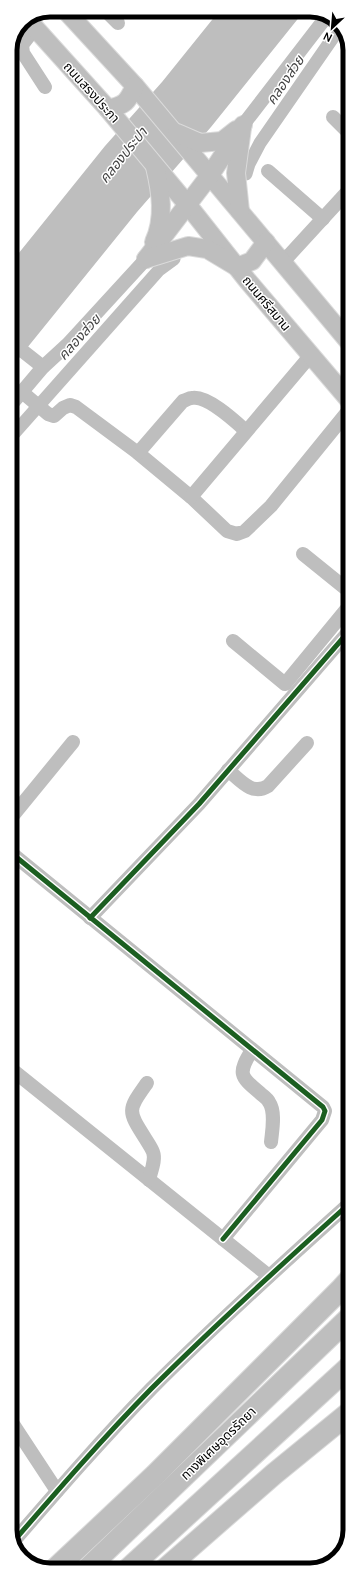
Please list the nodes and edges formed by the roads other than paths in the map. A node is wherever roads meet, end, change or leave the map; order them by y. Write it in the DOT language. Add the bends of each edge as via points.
graph roads {
  1 [pos="77,17"];
  2 [pos="112,17"];
  3 [pos="118,23"];
  4 [pos="31,24"];
  5 [pos="331,24"];
  6 [pos="44,87"];
  7 [pos="140,91"];
  8 [pos="108,109"];
  9 [pos="333,117"];
  10 [pos="242,125"];
  11 [pos="343,127"];
  12 [pos="196,148"];
  13 [pos="268,171"];
  14 [pos="210,175"];
  15 [pos="164,185"];
  16 [pos="343,197"];
  17 [pos="187,204"];
  18 [pos="240,211"];
  19 [pos="323,219"];
  20 [pos="266,242"];
  21 [pos="146,259"];
  22 [pos="283,262"];
  23 [pos="237,267"];
  24 [pos="343,335"];
  25 [pos="17,347"];
  26 [pos="311,356"];
  27 [pos="43,367"];
  28 [pos="343,392"];
  29 [pos="32,401"];
  30 [pos="17,404"];
  31 [pos="343,418"];
  32 [pos="246,431"];
  33 [pos="138,453"];
  34 [pos="191,497"];
  35 [pos="303,554"];
  36 [pos="343,586"];
  37 [pos="343,614"];
  38 [pos="343,638"];
  39 [pos="233,641"];
  40 [pos="73,742"];
  41 [pos="308,743"];
  42 [pos="228,770"];
  43 [pos="17,810"];
  44 [pos="17,858"];
  45 [pos="90,918"];
  46 [pos="252,1050"];
  47 [pos="17,1074"];
  48 [pos="147,1083"];
  49 [pos="271,1142"];
  50 [pos="150,1180"];
  51 [pos="343,1209"];
  52 [pos="223,1239"];
  53 [pos="269,1276"];
  54 [pos="343,1288"];
  55 [pos="343,1324"];
  56 [pos="343,1372"];
  57 [pos="343,1418"];
  58 [pos="17,1430"];
  59 [pos="57,1491"];
  60 [pos="18,1536"];
  61 [pos="61,1563"];
  62 [pos="93,1563"];
  63 [pos="135,1563"];
  64 [pos="172,1563"];
  1 -- 7 [label="main road"];
  2 -- 3 [label="street"];
  4 -- 6 [label="street" via="22,45 23,53"];
  4 -- 8 [label="main road, ถนนสรงประภา"];
  5 -- 10 [label="street"];
  7 -- 8 [label="main road" via="122,106"];
  7 -- 12 [label="main road" via="174,131"];
  8 -- 15 [label="main road, ถนนสรงประภา" via="154,164"];
  9 -- 11 [label="street"];
  10 -- 12 [label="main road" via="222,141"];
  10 -- 14 [label="main road"];
  10 -- 18 [label="main road" via="236,173"];
  12 -- 14 [label="main road"];
  13 -- 19 [label="street"];
  14 -- 17 [label="main road"];
  14 -- 18 [label="main road"];
  15 -- 17 [label="main road, ถนนสรงประภา"];
  15 -- 21 [label="main road" via="157,235"];
  16 -- 19 [label="street"];
  17 -- 21 [label="main road"];
  17 -- 23 [label="main road, ถนนศรีสมาน"];
  18 -- 20 [label="main road"];
  19 -- 22 [label="street"];
  20 -- 22 [label="main road"];
  20 -- 23 [label="main road" via="252,261"];
  21 -- 23 [label="main road" via="188,246 207,249"];
  21 -- 27 [label="street" via="68,344"];
  22 -- 24 [label="main road"];
  23 -- 26 [label="main road, ถนนศรีสมาน"];
  25 -- 27 [label="street"];
  26 -- 28 [label="main road, ถนนศรีสมาน"];
  26 -- 32 [label="street"];
  27 -- 29 [label="street"];
  29 -- 30 [label="street"];
  29 -- 33 [label="street" via="54,416 70,405 76,407"];
  31 -- 34 [label="street" via="270,506 245,531 237,534 227,531"];
  32 -- 33 [label="street" via="223,411 203,399 193,397 183,401"];
  32 -- 34 [label="street"];
  33 -- 34 [label="street"];
  35 -- 36 [label="street"];
  37 -- 39 [label="street" via="285,684"];
  38 -- 42 [label="street"];
  40 -- 43 [label="street"];
  41 -- 42 [label="street" via="262,790 250,788"];
  42 -- 45 [label="street"];
  44 -- 45 [label="street"];
  45 -- 46 [label="street"];
  46 -- 49 [label="street" via="242,1068 242,1075 270,1103"];
  46 -- 52 [label="street" via="325,1111 322,1120"];
  47 -- 50 [label="street"];
  48 -- 50 [label="street" via="132,1108 133,1120 154,1153"];
  50 -- 52 [label="street"];
  51 -- 53 [label="street"];
  52 -- 53 [label="street"];
  53 -- 59 [label="street" via="150,1390"];
  54 -- 61 [label="highway" via="155,1475"];
  55 -- 62 [label="highway, ทางพิเศษอุดรรัถยา"];
  56 -- 63 [label="highway"];
  57 -- 64 [label="highway"];
  58 -- 59 [label="street"];
  59 -- 60 [label="street"];
}
